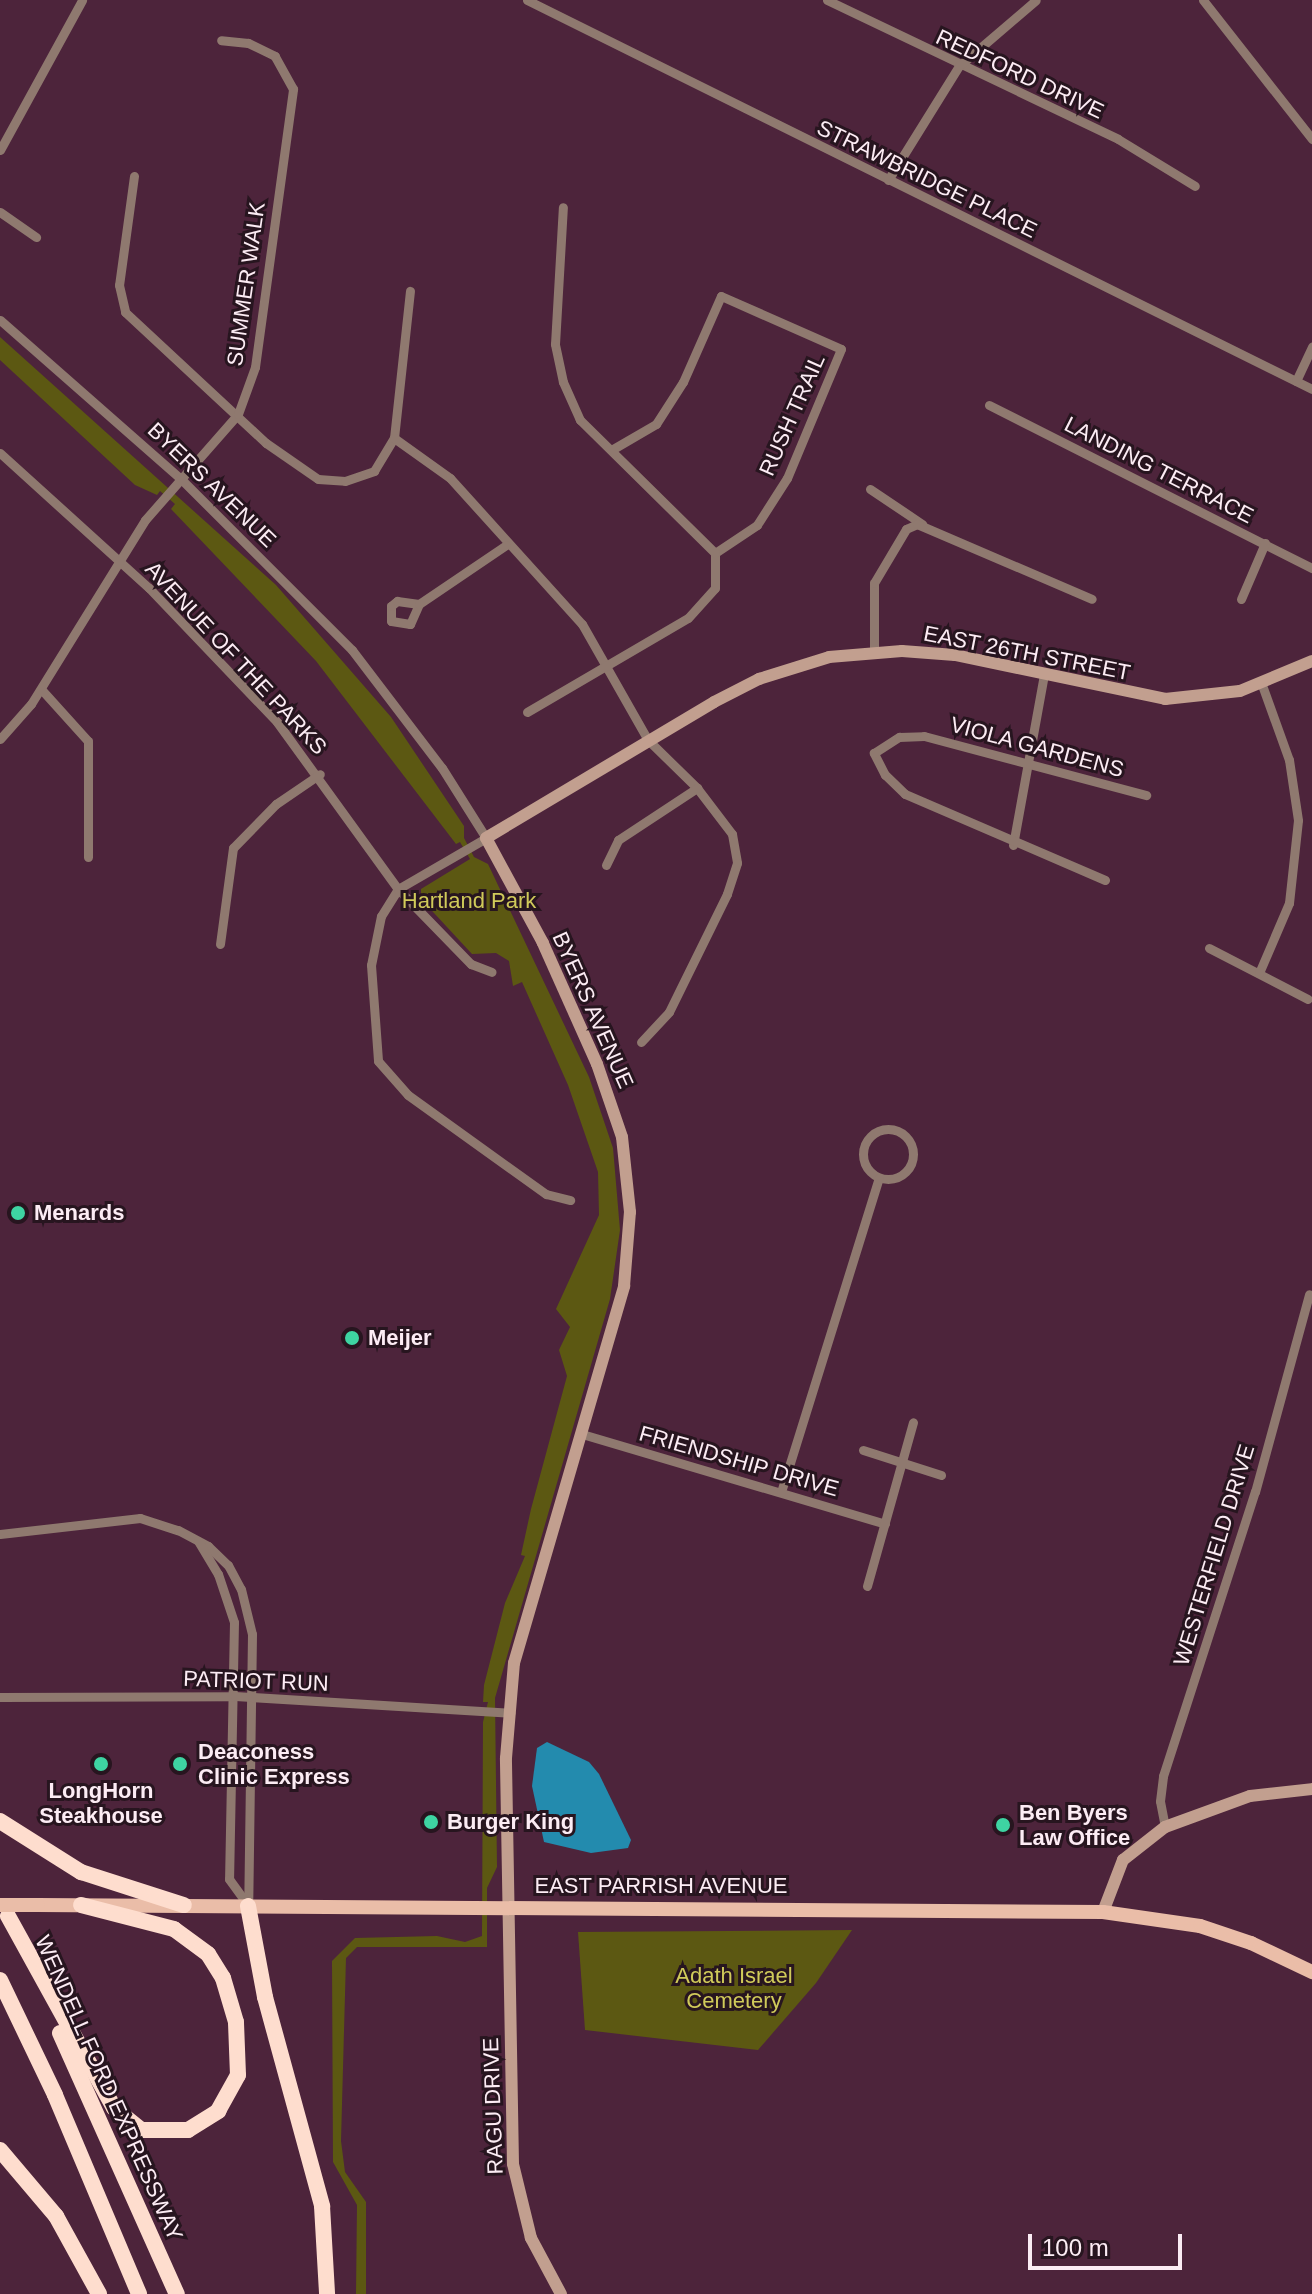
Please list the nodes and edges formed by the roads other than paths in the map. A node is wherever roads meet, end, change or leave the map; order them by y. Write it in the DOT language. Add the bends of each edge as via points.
graph roads {
  1 [pos="82,0"];
  2 [pos="527,0"];
  3 [pos="827,0"];
  4 [pos="1036,0"];
  5 [pos="1203,0"];
  6 [pos="221,40"];
  7 [pos="959,66"];
  8 [pos="1312,139"];
  9 [pos="0,150"];
  10 [pos="134,176"];
  11 [pos="888,180"];
  12 [pos="1195,186"];
  13 [pos="563,207"];
  14 [pos="0,212"];
  15 [pos="36,237"];
  16 [pos="410,291"];
  17 [pos="0,320"];
  18 [pos="1312,347"];
  19 [pos="1296,381"];
  20 [pos="1312,389"];
  21 [pos="989,405"];
  22 [pos="238,414"];
  23 [pos="394,438"];
  24 [pos="613,449"];
  25 [pos="0,453"];
  26 [pos="181,479"];
  27 [pos="870,489"];
  28 [pos="922,524"];
  29 [pos="1265,543"];
  30 [pos="506,545"];
  31 [pos="715,553"];
  32 [pos="118,559"];
  33 [pos="1312,568"];
  34 [pos="1092,599"];
  35 [pos="1241,599"];
  36 [pos="419,604"];
  37 [pos="874,652"];
  38 [pos="1312,661"];
  39 [pos="604,665"];
  40 [pos="1044,674"];
  41 [pos="1262,685"];
  42 [pos="41,689"];
  43 [pos="527,712"];
  44 [pos="0,739"];
  45 [pos="648,740"];
  46 [pos="1027,764"];
  47 [pos="320,774"];
  48 [pos="697,788"];
  49 [pos="1146,795"];
  50 [pos="486,838"];
  51 [pos="1013,845"];
  52 [pos="88,857"];
  53 [pos="606,865"];
  54 [pos="1105,880"];
  55 [pos="398,889"];
  56 [pos="220,944"];
  57 [pos="1209,948"];
  58 [pos="492,972"];
  59 [pos="1259,973"];
  60 [pos="1308,999"];
  61 [pos="641,1042"];
  62 [pos="879,1178"];
  63 [pos="570,1200"];
  64 [pos="1309,1294"];
  65 [pos="1308,1318"];
  66 [pos="913,1422"];
  67 [pos="582,1434"];
  68 [pos="863,1450"];
  69 [pos="903,1462"];
  70 [pos="941,1475"];
  71 [pos="781,1492"];
  72 [pos="885,1524"];
  73 [pos="0,1534"];
  74 [pos="198,1541"];
  75 [pos="867,1586"];
  76 [pos="235,1696"];
  77 [pos="0,1697"];
  78 [pos="252,1697"];
  79 [pos="510,1713"];
  80 [pos="1312,1789"];
  81 [pos="0,1821"];
  82 [pos="1165,1827"];
  83 [pos="81,1905"];
  84 [pos="184,1905"];
  85 [pos="248,1906"];
  86 [pos="3,1907"];
  87 [pos="509,1907"];
  88 [pos="1103,1912"];
  89 [pos="1312,1972"];
  90 [pos="0,1980"];
  91 [pos="0,2150"];
  92 [pos="120,2244"];
  93 [pos="99,2294"];
  94 [pos="131,2294"];
  95 [pos="139,2294"];
  96 [pos="177,2294"];
  97 [pos="327,2294"];
  98 [pos="561,2294"];
  1 -- 9 [label="street"];
  2 -- 11 [label="street, STRAWBRIDGE PLACE"];
  3 -- 7 [label="street, REDFORD DRIVE"];
  4 -- 7 [label="street"];
  5 -- 8 [label="street"];
  6 -- 22 [label="street, SUMMER WALK" via="248,43 275,56 293,89 255,367"];
  7 -- 11 [label="street"];
  7 -- 12 [label="street, REDFORD DRIVE" via="1116,138"];
  10 -- 22 [label="street" via="119,285 125,312"];
  11 -- 19 [label="street, STRAWBRIDGE PLACE"];
  13 -- 24 [label="street" via="555,344 563,382 580,420"];
  14 -- 15 [label="street"];
  16 -- 23 [label="street"];
  17 -- 26 [label="street, BYERS AVENUE"];
  18 -- 19 [label="street"];
  19 -- 20 [label="street, STRAWBRIDGE PLACE"];
  21 -- 29 [label="street, LANDING TERRACE"];
  22 -- 23 [label="street" via="266,443 318,479 345,481 374,471"];
  22 -- 26 [label="street, SUMMER WALK"];
  23 -- 30 [label="street" via="450,478"];
  24 -- 31 [label="street"];
  24 -- 31 [label="street, RUSH TRAIL" via="656,424 683,382 721,296 841,349 787,478 757,525"];
  25 -- 32 [label="street, AVENUE OF THE PARKS"];
  26 -- 32 [label="street, SUMMER WALK"];
  26 -- 50 [label="street, BYERS AVENUE" via="352,650 442,768"];
  27 -- 28 [label="street"];
  28 -- 34 [label="street"];
  28 -- 37 [label="street" via="905,530 874,583"];
  29 -- 33 [label="street, LANDING TERRACE"];
  29 -- 35 [label="street"];
  30 -- 36 [label="street"];
  30 -- 39 [label="street" via="582,624"];
  31 -- 39 [label="street" via="715,588 688,618"];
  32 -- 42 [label="street, SUMMER WALK"];
  32 -- 47 [label="street, AVENUE OF THE PARKS" via="277,722"];
  37 -- 40 [label="street, EAST 26TH STREET" via="955,655"];
  37 -- 45 [label="street, EAST 26TH STREET" via="806,662 759,679"];
  38 -- 41 [label="street, EAST 26TH STREET"];
  39 -- 43 [label="street"];
  39 -- 45 [label="street"];
  40 -- 41 [label="street, EAST 26TH STREET" via="1165,699 1215,696"];
  40 -- 46 [label="street"];
  41 -- 59 [label="street" via="1289,760 1298,820 1289,903"];
  42 -- 44 [label="street, SUMMER WALK"];
  42 -- 52 [label="street" via="88,741"];
  45 -- 48 [label="street"];
  45 -- 50 [label="street, EAST 26TH STREET"];
  46 -- 49 [label="street, VIOLA GARDENS"];
  46 -- 51 [label="street"];
  46 -- 51 [label="street, VIOLA GARDENS" via="924,736 899,737 874,753 885,775 905,794"];
  47 -- 55 [label="street, AVENUE OF THE PARKS"];
  47 -- 56 [label="street" via="276,804 233,848"];
  48 -- 53 [label="street" via="618,840"];
  48 -- 61 [label="street" via="732,834 737,863 669,1012"];
  50 -- 55 [label="street"];
  50 -- 67 [label="street, BYERS AVENUE" via="538,933 597,1064 626,1162 630,1212 624,1286"];
  51 -- 54 [label="street"];
  55 -- 58 [label="street, AVENUE OF THE PARKS" via="471,964"];
  55 -- 63 [label="street" via="374,941 372,1024 378,1061 408,1095 546,1194"];
  57 -- 59 [label="street"];
  59 -- 60 [label="street"];
  62 -- 62 [label="street" via="867,1167 866,1143 877,1132 901,1132 911,1144 912,1161 903,1174"];
  62 -- 71 [label="street"];
  64 -- 65 [label="street, WESTERFIELD DRIVE"];
  65 -- 82 [label="street, WESTERFIELD DRIVE" via="1163,1776"];
  66 -- 69 [label="street"];
  67 -- 71 [label="street, FRIENDSHIP DRIVE"];
  67 -- 79 [label="street, BYERS AVENUE" via="518,1648"];
  68 -- 69 [label="street"];
  69 -- 70 [label="street"];
  69 -- 72 [label="street"];
  71 -- 72 [label="street, FRIENDSHIP DRIVE"];
  72 -- 75 [label="street"];
  73 -- 74 [label="street" via="140,1518"];
  74 -- 76 [label="street" via="223,1584 234,1622"];
  74 -- 78 [label="street" via="220,1556 241,1589 252,1634"];
  76 -- 77 [label="street, PATRIOT RUN"];
  76 -- 78 [label="street, PATRIOT RUN"];
  76 -- 85 [label="street" via="229,1879"];
  78 -- 79 [label="street, PATRIOT RUN"];
  78 -- 85 [label="street"];
  79 -- 87 [label="street, BYERS AVENUE"];
  80 -- 82 [label="street" via="1250,1796"];
  81 -- 84 [label="highway" via="81,1872"];
  82 -- 88 [label="street" via="1123,1860"];
  83 -- 84 [label="main road, EAST PARRISH AVENUE"];
  83 -- 86 [label="main road, EAST PARRISH AVENUE, bridge"];
  83 -- 86 [label="highway" via="174,1929 208,1954 223,1978 236,2022 238,2075 218,2111 188,2130 141,2130 114,2108"];
  84 -- 85 [label="main road, EAST PARRISH AVENUE"];
  85 -- 87 [label="main road, EAST PARRISH AVENUE"];
  85 -- 97 [label="highway" via="265,1997 322,2206"];
  86 -- 96 [label="highway, WENDELL FORD EXPRESSWAY"];
  87 -- 88 [label="main road, EAST PARRISH AVENUE"];
  87 -- 98 [label="street, RAGU DRIVE" via="513,2164 531,2238"];
  88 -- 89 [label="main road, EAST PARRISH AVENUE" via="1200,1926"];
  90 -- 92 [label="highway"];
  91 -- 93 [label="highway" via="56,2216"];
  92 -- 94 [label="highway"];
  92 -- 95 [label="highway"];
}
